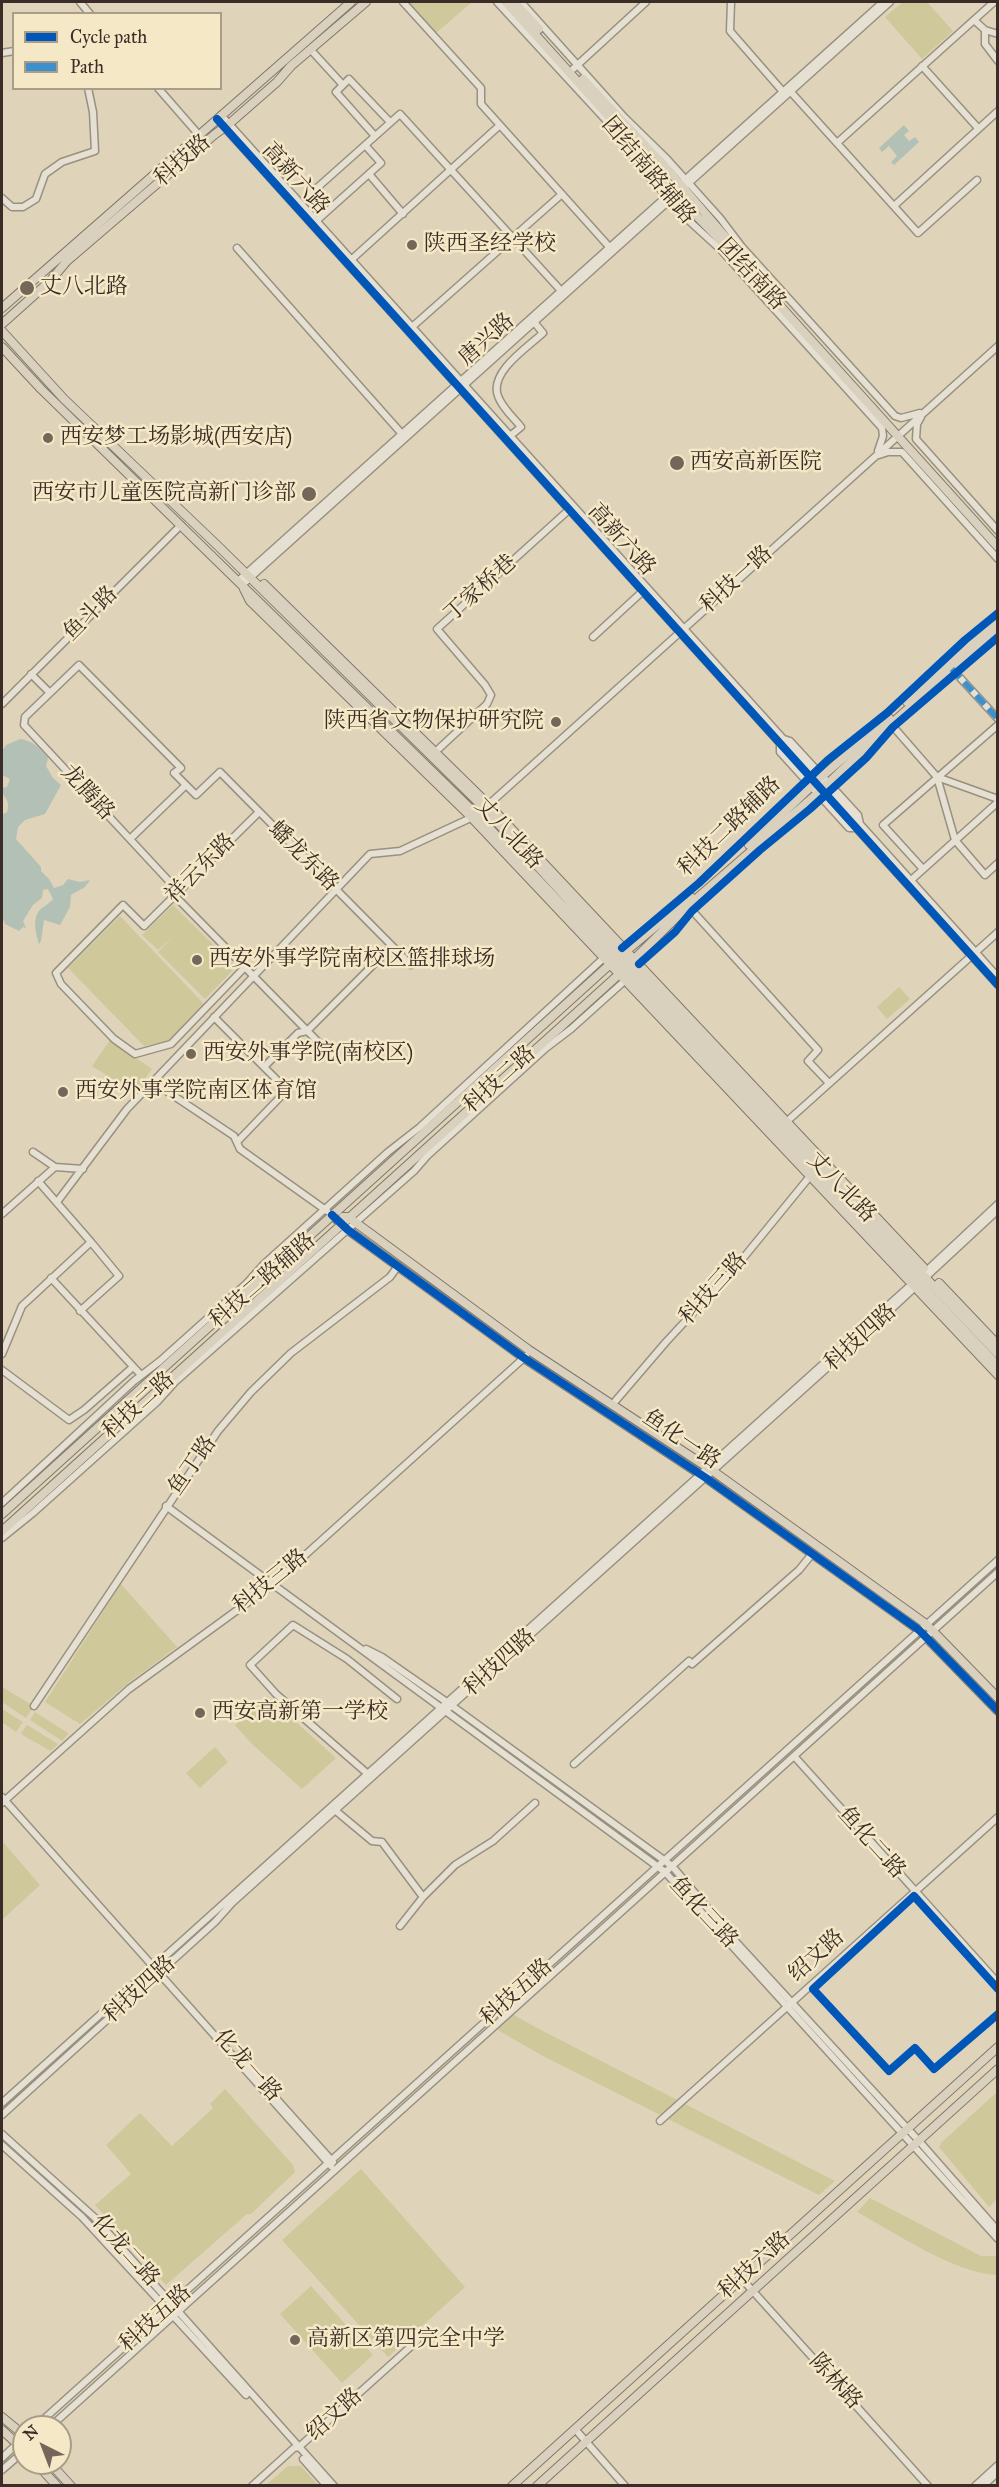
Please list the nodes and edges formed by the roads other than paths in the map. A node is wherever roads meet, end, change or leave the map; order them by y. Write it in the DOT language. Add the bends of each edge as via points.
graph roads {
  1 [pos="351,2"];
  2 [pos="366,2"];
  3 [pos="403,2"];
  4 [pos="497,2"];
  5 [pos="506,2"];
  6 [pos="514,2"];
  7 [pos="521,2"];
  8 [pos="646,2"];
  9 [pos="731,2"];
  10 [pos="883,2"];
  11 [pos="890,2"];
  12 [pos="994,2"];
  13 [pos="974,20"];
  14 [pos="985,30"];
  15 [pos="998,34"];
  16 [pos="310,50"];
  17 [pos="998,61"];
  18 [pos="922,66"];
  19 [pos="575,67"];
  20 [pos="343,85"];
  21 [pos="88,90"];
  22 [pos="160,90"];
  23 [pos="786,93"];
  24 [pos="998,111"];
  25 [pos="219,117"];
  26 [pos="390,122"];
  27 [pos="226,125"];
  28 [pos="500,125"];
  29 [pos="978,128"];
  30 [pos="199,135"];
  31 [pos="375,136"];
  32 [pos="837,143"];
  33 [pos="365,145"];
  34 [pos="451,170"];
  35 [pos="369,174"];
  36 [pos="977,180"];
  37 [pos="684,183"];
  38 [pos="562,194"];
  39 [pos="309,195"];
  40 [pos="671,195"];
  41 [pos="2,198"];
  42 [pos="894,206"];
  43 [pos="403,213"];
  44 [pos="314,223"];
  45 [pos="512,238"];
  46 [pos="237,248"];
  47 [pos="611,249"];
  48 [pos="351,260"];
  49 [pos="563,292"];
  50 [pos="2,308"];
  51 [pos="534,322"];
  52 [pos="2,324"];
  53 [pos="412,327"];
  54 [pos="2,331"];
  55 [pos="998,346"];
  56 [pos="2,347"];
  57 [pos="461,385"];
  58 [pos="925,411"];
  59 [pos="402,434"];
  60 [pos="899,435"];
  61 [pos="510,436"];
  62 [pos="874,457"];
  63 [pos="571,508"];
  64 [pos="181,525"];
  65 [pos="998,531"];
  66 [pos="998,540"];
  67 [pos="998,547"];
  68 [pos="998,559"];
  69 [pos="250,575"];
  70 [pos="240,583"];
  71 [pos="643,591"];
  72 [pos="998,621"];
  73 [pos="998,629"];
  74 [pos="681,631"];
  75 [pos="593,637"];
  76 [pos="952,669"];
  77 [pos="31,674"];
  78 [pos="50,693"];
  79 [pos="2,704"];
  80 [pos="998,719"];
  81 [pos="889,722"];
  82 [pos="998,725"];
  83 [pos="781,741"];
  84 [pos="434,753"];
  85 [pos="937,777"];
  86 [pos="817,781"];
  87 [pos="186,785"];
  88 [pos="823,788"];
  89 [pos="998,800"];
  90 [pos="486,806"];
  91 [pos="258,812"];
  92 [pos="474,816"];
  93 [pos="858,826"];
  94 [pos="130,839"];
  95 [pos="955,840"];
  96 [pos="998,863"];
  97 [pos="922,869"];
  98 [pos="908,882"];
  99 [pos="336,890"];
  100 [pos="177,894"];
  101 [pos="688,906"];
  102 [pos="998,932"];
  103 [pos="392,946"];
  104 [pos="973,954"];
  105 [pos="605,956"];
  106 [pos="624,964"];
  107 [pos="411,965"];
  108 [pos="244,967"];
  109 [pos="253,976"];
  110 [pos="998,977"];
  111 [pos="998,984"];
  112 [pos="214,1017"];
  113 [pos="307,1031"];
  114 [pos="328,1052"];
  115 [pos="264,1067"];
  116 [pos="153,1082"];
  117 [pos="829,1083"];
  118 [pos="778,1129"];
  119 [pos="237,1142"];
  120 [pos="33,1152"];
  121 [pos="55,1167"];
  122 [pos="83,1169"];
  123 [pos="812,1175"];
  124 [pos="38,1181"];
  125 [pos="57,1202"];
  126 [pos="998,1203"];
  127 [pos="325,1210"];
  128 [pos="998,1210"];
  129 [pos="2,1214"];
  130 [pos="332,1215"];
  131 [pos="348,1217"];
  132 [pos="356,1223"];
  133 [pos="340,1224"];
  134 [pos="348,1230"];
  135 [pos="91,1242"];
  136 [pos="398,1266"];
  137 [pos="927,1274"];
  138 [pos="51,1278"];
  139 [pos="915,1285"];
  140 [pos="80,1311"];
  141 [pos="998,1345"];
  142 [pos="530,1350"];
  143 [pos="2,1354"];
  144 [pos="998,1354"];
  145 [pos="524,1358"];
  146 [pos="998,1366"];
  147 [pos="133,1367"];
  148 [pos="2,1370"];
  149 [pos="998,1375"];
  150 [pos="141,1376"];
  151 [pos="612,1405"];
  152 [pos="710,1470"];
  153 [pos="703,1476"];
  154 [pos="2,1503"];
  155 [pos="166,1506"];
  156 [pos="2,1514"];
  157 [pos="2,1531"];
  158 [pos="2,1538"];
  159 [pos="812,1554"];
  160 [pos="998,1560"];
  161 [pos="998,1572"];
  162 [pos="273,1584"];
  163 [pos="959,1594"];
  164 [pos="965,1601"];
  165 [pos="926,1624"];
  166 [pos="919,1630"];
  167 [pos="932,1631"];
  168 [pos="925,1637"];
  169 [pos="357,1644"];
  170 [pos="998,1698"];
  171 [pos="397,1699"];
  172 [pos="450,1705"];
  173 [pos="34,1706"];
  174 [pos="444,1710"];
  175 [pos="998,1711"];
  176 [pos="794,1756"];
  177 [pos="574,1764"];
  178 [pos="369,1775"];
  179 [pos="2,1800"];
  180 [pos="535,1803"];
  181 [pos="336,1811"];
  182 [pos="998,1817"];
  183 [pos="697,1831"];
  184 [pos="703,1838"];
  185 [pos="664,1860"];
  186 [pos="658,1866"];
  187 [pos="672,1866"];
  188 [pos="665,1872"];
  189 [pos="915,1892"];
  190 [pos="423,1897"];
  191 [pos="623,1897"];
  192 [pos="629,1904"];
  193 [pos="400,1926"];
  194 [pos="171,1951"];
  195 [pos="176,1957"];
  196 [pos="154,1966"];
  197 [pos="159,1972"];
  198 [pos="998,1983"];
  199 [pos="129,1989"];
  200 [pos="134,1995"];
  201 [pos="790,2005"];
  202 [pos="998,2047"];
  203 [pos="998,2069"];
  204 [pos="2,2104"];
  205 [pos="4,2113"];
  206 [pos="660,2121"];
  207 [pos="904,2132"];
  208 [pos="2,2134"];
  209 [pos="916,2144"];
  210 [pos="2,2145"];
  211 [pos="330,2162"];
  212 [pos="336,2169"];
  213 [pos="998,2231"];
  214 [pos="998,2239"];
  215 [pos="742,2279"];
  216 [pos="753,2291"];
  217 [pos="172,2303"];
  218 [pos="166,2309"];
  219 [pos="179,2311"];
  220 [pos="173,2316"];
  221 [pos="417,2341"];
  222 [pos="49,2415"];
  223 [pos="63,2415"];
  224 [pos="573,2431"];
  225 [pos="585,2443"];
  226 [pos="296,2448"];
  227 [pos="998,2465"];
  228 [pos="998,2472"];
  229 [pos="252,2486"];
  230 [pos="327,2486"];
  231 [pos="334,2486"];
  232 [pos="512,2486"];
  233 [pos="537,2486"];
  234 [pos="620,2486"];
  235 [pos="625,2486"];
  236 [pos="928,2486"];
  237 [pos="975,2486"];
  238 [pos="983,2486"];
  1 -- 25 [label="main road, 科技路"];
  2 -- 16 [label="main road, 科技路"];
  3 -- 28 [label="street" via="481,88 481,104"];
  4 -- 40 [label="street, 团结南路辅路" via="615,130 634,159"];
  5 -- 40 [label="main road, 团结南路"];
  6 -- 19 [label="main road, 团结南路"];
  7 -- 19 [label="street"];
  8 -- 19 [label="street"];
  9 -- 23 [label="street" via="730,32"];
  10 -- 23 [label="street, 唐兴路"];
  11 -- 23 [label="street, 唐兴路"];
  12 -- 13 [label="street"];
  13 -- 14 [label="street"];
  13 -- 18 [label="street"];
  14 -- 15 [label="street"];
  14 -- 17 [label="street" via="985,44"];
  16 -- 20 [label="street"];
  16 -- 27 [label="main road, 科技路"];
  18 -- 29 [label="street"];
  18 -- 32 [label="street"];
  19 -- 37 [label="main road, 团结南路"];
  20 -- 26 [label="street" via="349,79"];
  20 -- 31 [label="street" via="336,92"];
  21 -- 41 [label="street" via="94,151 62,162 45,174 36,199 23,207 12,207"];
  22 -- 30 [label="street"];
  23 -- 32 [label="street"];
  23 -- 37 [label="street, 唐兴路"];
  24 -- 29 [label="street"];
  25 -- 27 [label="street, 高新六路"];
  25 -- 30 [label="main road, 科技路"];
  26 -- 31 [label="street"];
  26 -- 34 [label="street" via="400,114"];
  27 -- 44 [label="street, 高新六路"];
  27 -- 52 [label="main road, 科技路" via="81,249"];
  28 -- 34 [label="street"];
  28 -- 38 [label="street"];
  29 -- 42 [label="street"];
  30 -- 50 [label="main road, 科技路"];
  31 -- 33 [label="street"];
  32 -- 42 [label="street"];
  33 -- 35 [label="street" via="381,164"];
  33 -- 39 [label="street"];
  34 -- 43 [label="street"];
  34 -- 45 [label="street"];
  35 -- 43 [label="street"];
  35 -- 44 [label="street"];
  36 -- 42 [label="street" via="918,233"];
  37 -- 40 [label="street, 唐兴路"];
  37 -- 58 [label="street, 团结南路辅路" via="895,416"];
  37 -- 60 [label="main road, 团结南路" via="730,243"];
  38 -- 45 [label="street"];
  38 -- 47 [label="street"];
  40 -- 47 [label="street, 唐兴路"];
  40 -- 60 [label="main road, 团结南路" via="726,246"];
  40 -- 62 [label="street, 团结南路辅路" via="702,234 721,250 882,428 883,436"];
  43 -- 48 [label="street"];
  44 -- 48 [label="street, 高新六路"];
  44 -- 57 [label="street, 高新六路"];
  45 -- 49 [label="street"];
  45 -- 53 [label="street"];
  46 -- 59 [label="street"];
  47 -- 49 [label="street, 唐兴路"];
  48 -- 53 [label="street, 高新六路"];
  49 -- 51 [label="street, 唐兴路"];
  49 -- 57 [label="street, 唐兴路"];
  51 -- 57 [label="street, 唐兴路"];
  51 -- 61 [label="street" via="543,333 504,370 497,383 499,399 521,427"];
  53 -- 57 [label="street, 高新六路"];
  54 -- 69 [label="main road, 丈八北路" via="64,399"];
  55 -- 58 [label="street, 科技一路"];
  56 -- 64 [label="main road, 丈八北路"];
  57 -- 59 [label="street, 唐兴路"];
  57 -- 61 [label="street, 高新六路"];
  57 -- 63 [label="street, 高新六路"];
  57 -- 69 [label="street, 唐兴路"];
  58 -- 60 [label="street, 科技一路"];
  58 -- 65 [label="street" via="916,439"];
  59 -- 69 [label="street, 唐兴路"];
  60 -- 62 [label="street, 科技一路"];
  60 -- 66 [label="main road, 团结南路"];
  60 -- 67 [label="main road, 团结南路"];
  61 -- 63 [label="street, 高新六路"];
  62 -- 68 [label="street" via="902,452"];
  62 -- 74 [label="street, 科技一路"];
  63 -- 71 [label="street, 高新六路"];
  63 -- 74 [label="street, 高新六路"];
  63 -- 84 [label="street, 丁家桥巷" via="436,630 491,695 487,704"];
  64 -- 70 [label="main road, 丈八北路"];
  64 -- 77 [label="street, 鱼斗路"];
  69 -- 70 [label="street, 唐兴路"];
  69 -- 84 [label="main road, 丈八北路"];
  70 -- 92 [label="main road, 丈八北路"];
  71 -- 74 [label="street, 高新六路"];
  71 -- 75 [label="street"];
  72 -- 81 [label="main road, 科技二路"];
  73 -- 76 [label="main road, 科技二路"];
  74 -- 83 [label="street, 高新六路"];
  74 -- 90 [label="street, 科技一路"];
  76 -- 80 [label="street"];
  76 -- 81 [label="main road, 科技二路"];
  77 -- 78 [label="street"];
  77 -- 79 [label="street, 鱼斗路"];
  78 -- 87 [label="street" via="78,665 181,768 174,773"];
  78 -- 94 [label="street, 龙腾路" via="25,717 27,729"];
  81 -- 85 [label="street"];
  81 -- 86 [label="main road, 科技二路"];
  81 -- 88 [label="main road, 科技二路"];
  82 -- 85 [label="street"];
  83 -- 86 [label="street, 高新六路"];
  83 -- 86 [label="street" via="780,752"];
  84 -- 90 [label="main road, 丈八北路"];
  85 -- 89 [label="street"];
  85 -- 95 [label="street"];
  85 -- 97 [label="street" via="883,825"];
  86 -- 88 [label="street, 高新六路"];
  86 -- 88 [label="street"];
  86 -- 106 [label="main road, 科技二路"];
  87 -- 91 [label="street, 蟠龙东路" via="196,795 220,772"];
  87 -- 94 [label="street"];
  88 -- 93 [label="street, 高新六路"];
  88 -- 93 [label="street" via="849,828"];
  88 -- 101 [label="main road, 科技二路"];
  89 -- 95 [label="street"];
  90 -- 92 [label="street, 科技一路"];
  90 -- 106 [label="main road, 丈八北路"];
  91 -- 99 [label="street, 蟠龙东路"];
  91 -- 100 [label="street, 祥云东路"];
  92 -- 99 [label="street, 科技一路" via="400,851 370,854"];
  92 -- 105 [label="main road, 丈八北路"];
  93 -- 98 [label="street, 高新六路"];
  94 -- 100 [label="street, 龙腾路"];
  95 -- 96 [label="street" via="985,874"];
  95 -- 97 [label="street"];
  97 -- 98 [label="street"];
  98 -- 104 [label="street, 高新六路"];
  99 -- 103 [label="street, 蟠龙东路"];
  99 -- 109 [label="street, 科技一路"];
  100 -- 108 [label="street, 龙腾路"];
  100 -- 108 [label="street, 祥云东路" via="144,926 123,905 56,973 61,984 114,1039 135,1054 171,1044"];
  101 -- 106 [label="main road, 科技二路"];
  101 -- 117 [label="street" via="818,1050 808,1061"];
  102 -- 104 [label="street"];
  103 -- 107 [label="street, 蟠龙东路"];
  103 -- 113 [label="street"];
  104 -- 110 [label="street, 高新六路"];
  104 -- 111 [label="street, 高新六路"];
  104 -- 117 [label="street"];
  105 -- 106 [label="main road, 丈八北路"];
  105 -- 127 [label="street, 科技二路辅路"];
  106 -- 118 [label="main road, 丈八北路"];
  106 -- 118 [label="main road"];
  106 -- 130 [label="main road, 科技二路"];
  106 -- 131 [label="main road, 科技二路"];
  106 -- 132 [label="street, 科技二路辅路" via="571,1029"];
  108 -- 109 [label="street, 龙腾路"];
  109 -- 112 [label="street, 科技一路"];
  109 -- 113 [label="street, 龙腾路"];
  112 -- 115 [label="street"];
  112 -- 116 [label="street, 科技一路"];
  113 -- 114 [label="street, 龙腾路"];
  113 -- 115 [label="street" via="298,1033"];
  115 -- 119 [label="street" via="287,1090"];
  116 -- 119 [label="street" via="234,1136"];
  116 -- 122 [label="street, 科技一路" via="127,1109"];
  117 -- 118 [label="street"];
  118 -- 123 [label="main road, 丈八北路"];
  118 -- 137 [label="main road, 丈八北路"];
  119 -- 127 [label="street" via="240,1149"];
  120 -- 121 [label="street"];
  121 -- 122 [label="street"];
  121 -- 124 [label="street"];
  122 -- 125 [label="street, 科技一路"];
  123 -- 139 [label="main road, 丈八北路"];
  123 -- 151 [label="street, 科技三路"];
  124 -- 125 [label="street"];
  124 -- 129 [label="street"];
  125 -- 135 [label="street"];
  126 -- 137 [label="street, 科技四路"];
  127 -- 130 [label="street"];
  127 -- 150 [label="street, 科技二路辅路"];
  128 -- 137 [label="street, 科技四路"];
  130 -- 131 [label="main road, 鱼化一路"];
  130 -- 133 [label="main road, 鱼化一路"];
  130 -- 156 [label="main road, 科技二路"];
  131 -- 132 [label="main road, 鱼化一路"];
  131 -- 133 [label="main road, 科技二路"];
  132 -- 134 [label="street, 科技二路辅路"];
  132 -- 142 [label="main road, 鱼化一路"];
  133 -- 134 [label="main road, 鱼化一路"];
  133 -- 157 [label="main road, 科技二路"];
  134 -- 136 [label="main road, 鱼化一路"];
  134 -- 158 [label="street, 科技二路辅路"];
  135 -- 138 [label="street"];
  135 -- 140 [label="street" via="119,1276"];
  136 -- 145 [label="main road, 鱼化一路"];
  136 -- 155 [label="street, 鱼丁路" via="390,1277 291,1353 251,1392 213,1437"];
  137 -- 139 [label="street, 科技四路"];
  137 -- 141 [label="main road"];
  137 -- 144 [label="main road, 丈八北路"];
  138 -- 140 [label="street"];
  138 -- 143 [label="street" via="22,1306"];
  139 -- 146 [label="main road, 丈八北路"];
  139 -- 149 [label="main road"];
  139 -- 152 [label="street, 科技四路"];
  140 -- 147 [label="street"];
  142 -- 145 [label="street, 科技三路"];
  142 -- 151 [label="main road, 鱼化一路"];
  145 -- 153 [label="main road, 鱼化一路"];
  145 -- 162 [label="street, 科技三路"];
  147 -- 148 [label="street" via="69,1420"];
  147 -- 150 [label="street"];
  150 -- 154 [label="street, 科技二路辅路"];
  151 -- 152 [label="main road, 鱼化一路"];
  152 -- 153 [label="street, 科技四路"];
  152 -- 165 [label="main road, 鱼化一路"];
  153 -- 159 [label="main road, 鱼化一路"];
  153 -- 172 [label="street, 科技四路"];
  155 -- 162 [label="street, 鱼化三路"];
  155 -- 173 [label="street, 鱼丁路"];
  159 -- 166 [label="main road, 鱼化一路"];
  159 -- 177 [label="street" via="799,1570"];
  160 -- 163 [label="street, 科技五路"];
  161 -- 164 [label="street, 科技五路"];
  162 -- 169 [label="street, 鱼化三路"];
  162 -- 179 [label="street, 科技三路" via="129,1689"];
  163 -- 164 [label="street"];
  163 -- 165 [label="street, 科技五路"];
  164 -- 167 [label="street, 科技五路"];
  165 -- 166 [label="street, 科技五路"];
  165 -- 167 [label="main road, 鱼化一路"];
  166 -- 168 [label="main road, 鱼化一路"];
  166 -- 183 [label="street, 科技五路"];
  167 -- 168 [label="street, 科技五路"];
  167 -- 170 [label="main road, 鱼化一路"];
  168 -- 175 [label="main road, 鱼化一路"];
  168 -- 176 [label="street, 科技五路"];
  169 -- 172 [label="street, 鱼化三路"];
  169 -- 174 [label="street, 鱼化三路"];
  171 -- 178 [label="street" via="347,1659 293,1625 250,1665 276,1694"];
  172 -- 174 [label="street, 科技四路"];
  172 -- 185 [label="street, 鱼化三路"];
  174 -- 178 [label="street, 科技四路"];
  174 -- 181 [label="street, 科技四路"];
  174 -- 186 [label="street, 鱼化三路"];
  176 -- 184 [label="street, 科技五路"];
  176 -- 189 [label="street, 鱼化二路"];
  178 -- 194 [label="street, 科技四路"];
  179 -- 196 [label="street, 化龙一路"];
  180 -- 190 [label="street" via="494,1840 455,1865"];
  181 -- 190 [label="street" via="372,1841 382,1842"];
  181 -- 195 [label="street, 科技四路"];
  182 -- 189 [label="street, 绍文路"];
  183 -- 184 [label="street"];
  183 -- 185 [label="street, 科技五路"];
  184 -- 187 [label="street, 科技五路"];
  185 -- 186 [label="street, 科技五路"];
  185 -- 187 [label="street, 鱼化三路"];
  186 -- 188 [label="street, 鱼化三路"];
  186 -- 191 [label="street, 科技五路"];
  187 -- 188 [label="street, 科技五路"];
  187 -- 201 [label="street, 鱼化三路"];
  188 -- 192 [label="street, 科技五路"];
  188 -- 201 [label="street, 鱼化三路"];
  189 -- 198 [label="street, 鱼化二路"];
  189 -- 201 [label="street, 绍文路"];
  190 -- 193 [label="street"];
  191 -- 192 [label="street"];
  191 -- 211 [label="street, 科技五路"];
  192 -- 212 [label="street, 科技五路"];
  194 -- 195 [label="street"];
  194 -- 196 [label="street, 科技四路"];
  195 -- 197 [label="street, 科技四路"];
  196 -- 197 [label="street, 化龙一路"];
  196 -- 199 [label="street, 科技四路"];
  197 -- 200 [label="street, 科技四路"];
  197 -- 211 [label="street, 化龙一路"];
  199 -- 200 [label="street"];
  199 -- 204 [label="street, 科技四路"];
  200 -- 205 [label="street, 科技四路"];
  201 -- 206 [label="street, 绍文路"];
  201 -- 207 [label="street, 鱼化三路"];
  202 -- 207 [label="main road, 科技六路"];
  203 -- 209 [label="main road, 科技六路"];
  204 -- 205 [label="street"];
  207 -- 209 [label="street, 鱼化三路"];
  207 -- 215 [label="main road, 科技六路"];
  208 -- 217 [label="street, 化龙二路" via="94,2217"];
  209 -- 213 [label="street, 鱼化三路"];
  209 -- 214 [label="street, 鱼化三路"];
  209 -- 216 [label="main road, 科技六路"];
  210 -- 218 [label="street, 化龙二路" via="82,2217"];
  211 -- 212 [label="street, 化龙一路"];
  211 -- 217 [label="street, 科技五路"];
  212 -- 219 [label="street, 科技五路"];
  215 -- 216 [label="street, 陈林路"];
  215 -- 224 [label="main road, 科技六路"];
  216 -- 225 [label="main road, 科技六路"];
  216 -- 236 [label="street, 陈林路"];
  217 -- 218 [label="street, 科技五路"];
  217 -- 219 [label="street, 化龙二路"];
  218 -- 220 [label="street, 化龙二路"];
  218 -- 222 [label="street, 科技五路"];
  219 -- 220 [label="street, 科技五路"];
  219 -- 226 [label="street, 化龙二路"];
  220 -- 223 [label="street, 科技五路"];
  220 -- 226 [label="street, 化龙二路"];
  221 -- 226 [label="street, 绍文路"];
  224 -- 225 [label="street"];
  224 -- 232 [label="main road, 科技六路"];
  225 -- 233 [label="main road, 科技六路"];
  225 -- 234 [label="street"];
  225 -- 235 [label="street"];
  226 -- 229 [label="street, 绍文路"];
  226 -- 230 [label="street, 化龙二路"];
  226 -- 231 [label="street, 化龙二路"];
  227 -- 237 [label="street"];
  228 -- 238 [label="street"];
}
